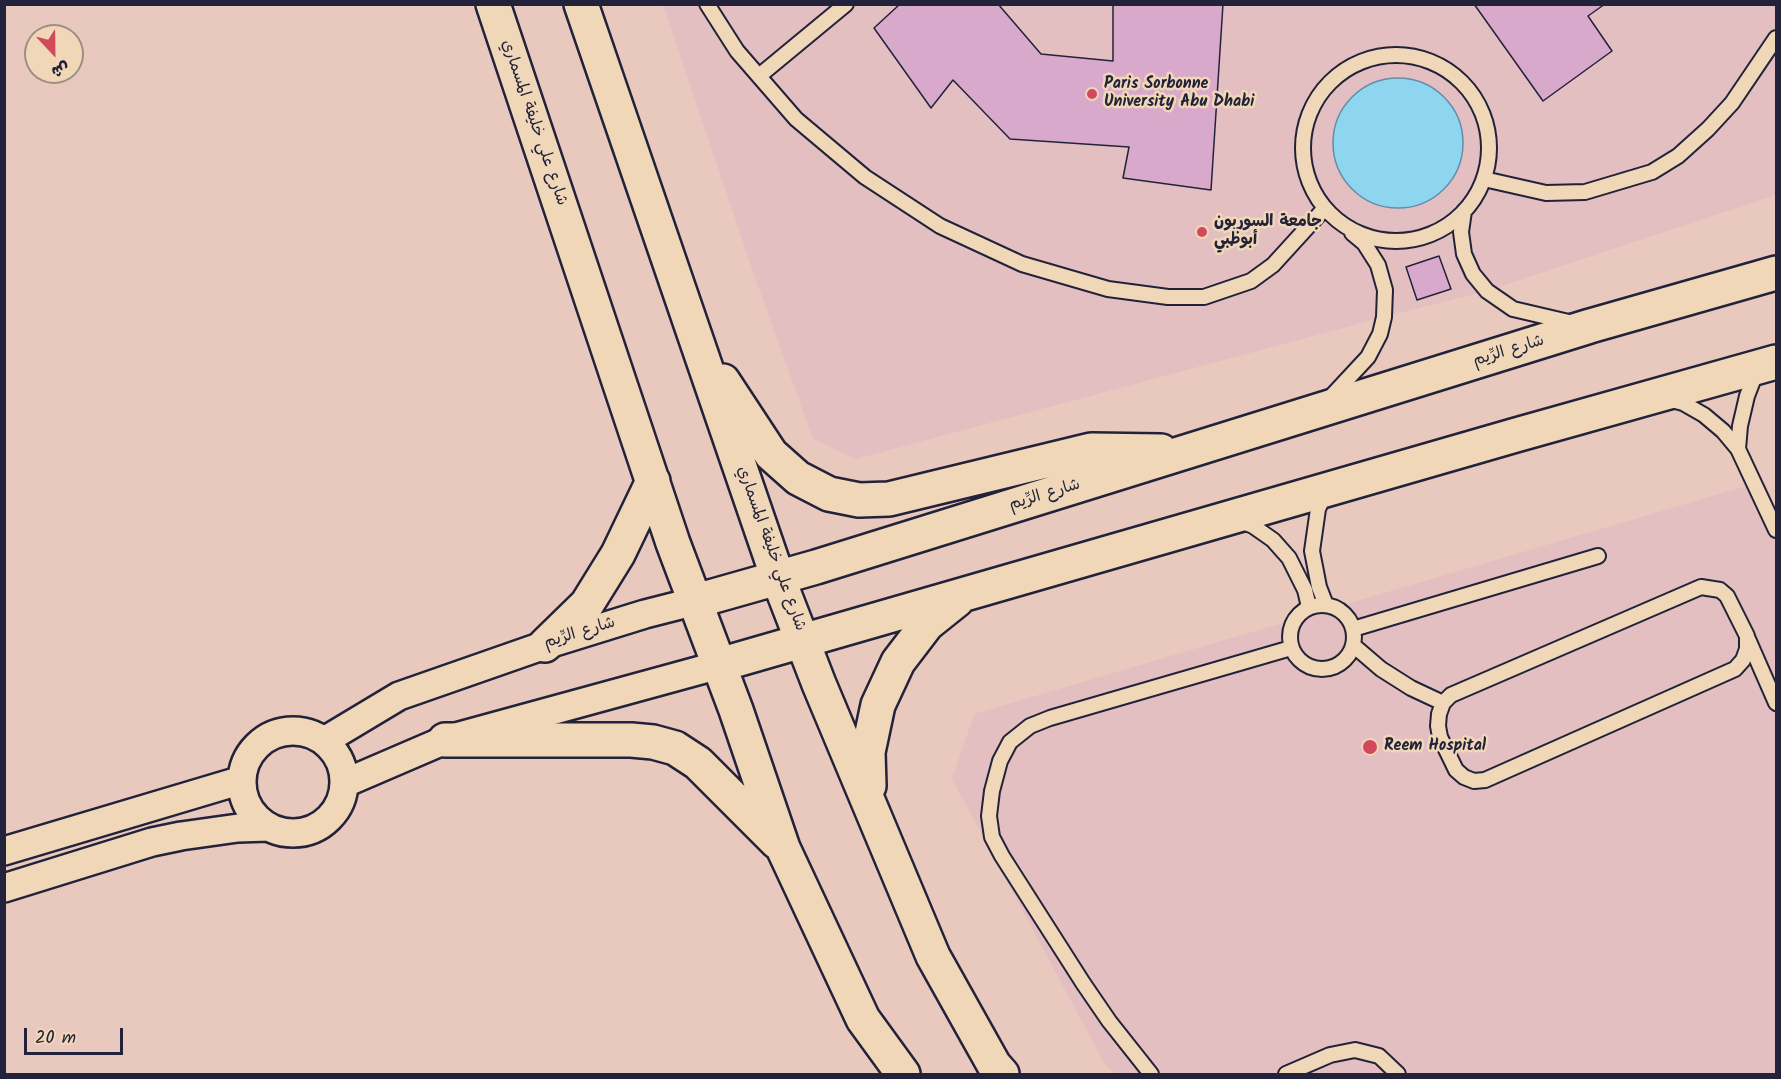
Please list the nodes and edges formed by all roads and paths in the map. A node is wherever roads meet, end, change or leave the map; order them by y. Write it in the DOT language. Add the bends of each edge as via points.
graph roads {
  1 [pos="493,4"];
  2 [pos="581,4"];
  3 [pos="707,4"];
  4 [pos="846,4"];
  5 [pos="1776,38"];
  6 [pos="759,76"];
  7 [pos="1484,179"];
  8 [pos="1324,208"];
  9 [pos="1464,211"];
  10 [pos="1344,225"];
  11 [pos="1776,273"];
  12 [pos="1590,326"];
  13 [pos="698,342"];
  14 [pos="1767,365"];
  15 [pos="1660,396"];
  16 [pos="1317,412"];
  17 [pos="1738,449"];
  18 [pos="1190,452"];
  19 [pos="653,481"];
  20 [pos="1327,490"];
  21 [pos="1231,517"];
  22 [pos="1776,530"];
  23 [pos="1598,556"];
  24 [pos="778,578"];
  25 [pos="965,594"];
  26 [pos="696,602"];
  27 [pos="1326,605"];
  28 [pos="1309,607"];
  29 [pos="1353,629"];
  30 [pos="1747,636"];
  31 [pos="804,640"];
  32 [pos="545,645"];
  33 [pos="1353,645"];
  34 [pos="1291,648"];
  35 [pos="719,665"];
  36 [pos="1443,703"];
  37 [pos="1776,703"];
  38 [pos="445,740"];
  39 [pos="324,741"];
  40 [pos="242,780"];
  41 [pos="345,783"];
  42 [pos="869,800"];
  43 [pos="268,827"];
  44 [pos="783,848"];
  45 [pos="4,851"];
  46 [pos="4,888"];
  47 [pos="903,1074"];
  48 [pos="1002,1074"];
  49 [pos="1151,1074"];
  50 [pos="1286,1074"];
  51 [pos="1398,1074"];
  1 -- 19 [label="street, شارع علي خليفة المسماري"];
  2 -- 13 [label="street, شارع علي خليفة المسماري"];
  3 -- 6 [label="lane" via="737,51"];
  4 -- 6 [label="lane"];
  5 -- 7 [label="lane" via="1732,103 1708,129 1678,156 1652,172 1586,192 1546,193"];
  6 -- 8 [label="lane" via="796,119 865,177 940,226 1022,264 1108,289 1168,297 1204,297 1227,290 1251,281 1273,265"];
  7 -- 8 [label="lane" via="1489,157 1488,134 1471,92 1436,64 1414,57 1369,59 1330,83 1307,122 1305,168"];
  7 -- 9 [label="lane"];
  8 -- 10 [label="lane"];
  9 -- 10 [label="lane" via="1428,236 1407,241 1363,235"];
  9 -- 12 [label="lane" via="1464,254 1487,291 1513,309"];
  10 -- 16 [label="lane" via="1364,243 1378,265 1385,290 1384,317 1368,357"];
  11 -- 12 [label="street, شارع الرِّيم"];
  12 -- 16 [label="street, شارع الرِّيم"];
  13 -- 18 [label="street" via="771,454 798,478 829,494 889,500 1091,450"];
  13 -- 24 [label="street, شارع علي خليفة المسماري"];
  14 -- 15 [label="street"];
  14 -- 17 [label="lane" via="1747,396"];
  15 -- 17 [label="lane" via="1704,415"];
  15 -- 20 [label="street"];
  16 -- 18 [label="street, شارع الرِّيم"];
  17 -- 22 [label="lane"];
  18 -- 24 [label="street, شارع الرِّيم"];
  19 -- 26 [label="street, شارع علي خليفة المسماري"];
  19 -- 32 [label="street" via="618,554 587,604"];
  20 -- 21 [label="street"];
  20 -- 27 [label="lane" via="1318,509 1312,551"];
  21 -- 25 [label="street"];
  21 -- 28 [label="lane" via="1273,540 1289,558"];
  23 -- 29 [label="lane"];
  24 -- 26 [label="street, شارع الرِّيم"];
  24 -- 31 [label="street, شارع علي خليفة المسماري"];
  25 -- 31 [label="street"];
  25 -- 42 [label="street" via="927,624 898,662 885,689 868,752"];
  26 -- 32 [label="street, شارع الرِّيم"];
  26 -- 35 [label="street, شارع علي خليفة المسماري"];
  27 -- 28 [label="lane"];
  27 -- 29 [label="lane" via="1348,617"];
  28 -- 34 [label="lane" via="1292,624 1288,636"];
  29 -- 33 [label="lane"];
  30 -- 36 [label="lane" via="1727,596 1720,590 1701,587 1461,689"];
  30 -- 36 [label="lane" via="1743,660 1725,675 1485,780 1464,777 1450,761 1438,726"];
  30 -- 37 [label="lane"];
  31 -- 35 [label="street"];
  31 -- 42 [label="street, شارع علي خليفة المسماري"];
  32 -- 39 [label="street, شارع الرِّيم" via="399,696"];
  33 -- 34 [label="lane" via="1340,665 1323,670 1305,666"];
  33 -- 36 [label="lane" via="1411,688"];
  34 -- 49 [label="lane" via="1050,718 1030,726 1010,741 1000,761 989,816 992,837 1096,1002"];
  35 -- 38 [label="street"];
  35 -- 44 [label="street, شارع علي خليفة المسماري"];
  38 -- 41 [label="street"];
  38 -- 44 [label="street" via="631,740 675,748 698,763"];
  39 -- 40 [label="street" via="307,733 289,731 271,736 256,747 246,762"];
  39 -- 41 [label="street" via="336,752"];
  40 -- 43 [label="street" via="251,812"];
  40 -- 45 [label="street"];
  41 -- 43 [label="street" via="342,800 319,827 285,833"];
  42 -- 48 [label="street, شارع علي خليفة المسماري" via="933,956"];
  43 -- 46 [label="street" via="229,829 152,842"];
  44 -- 47 [label="street, شارع علي خليفة المسماري" via="863,1019"];
  50 -- 51 [label="lane" via="1330,1055 1355,1050 1380,1056"];
}
